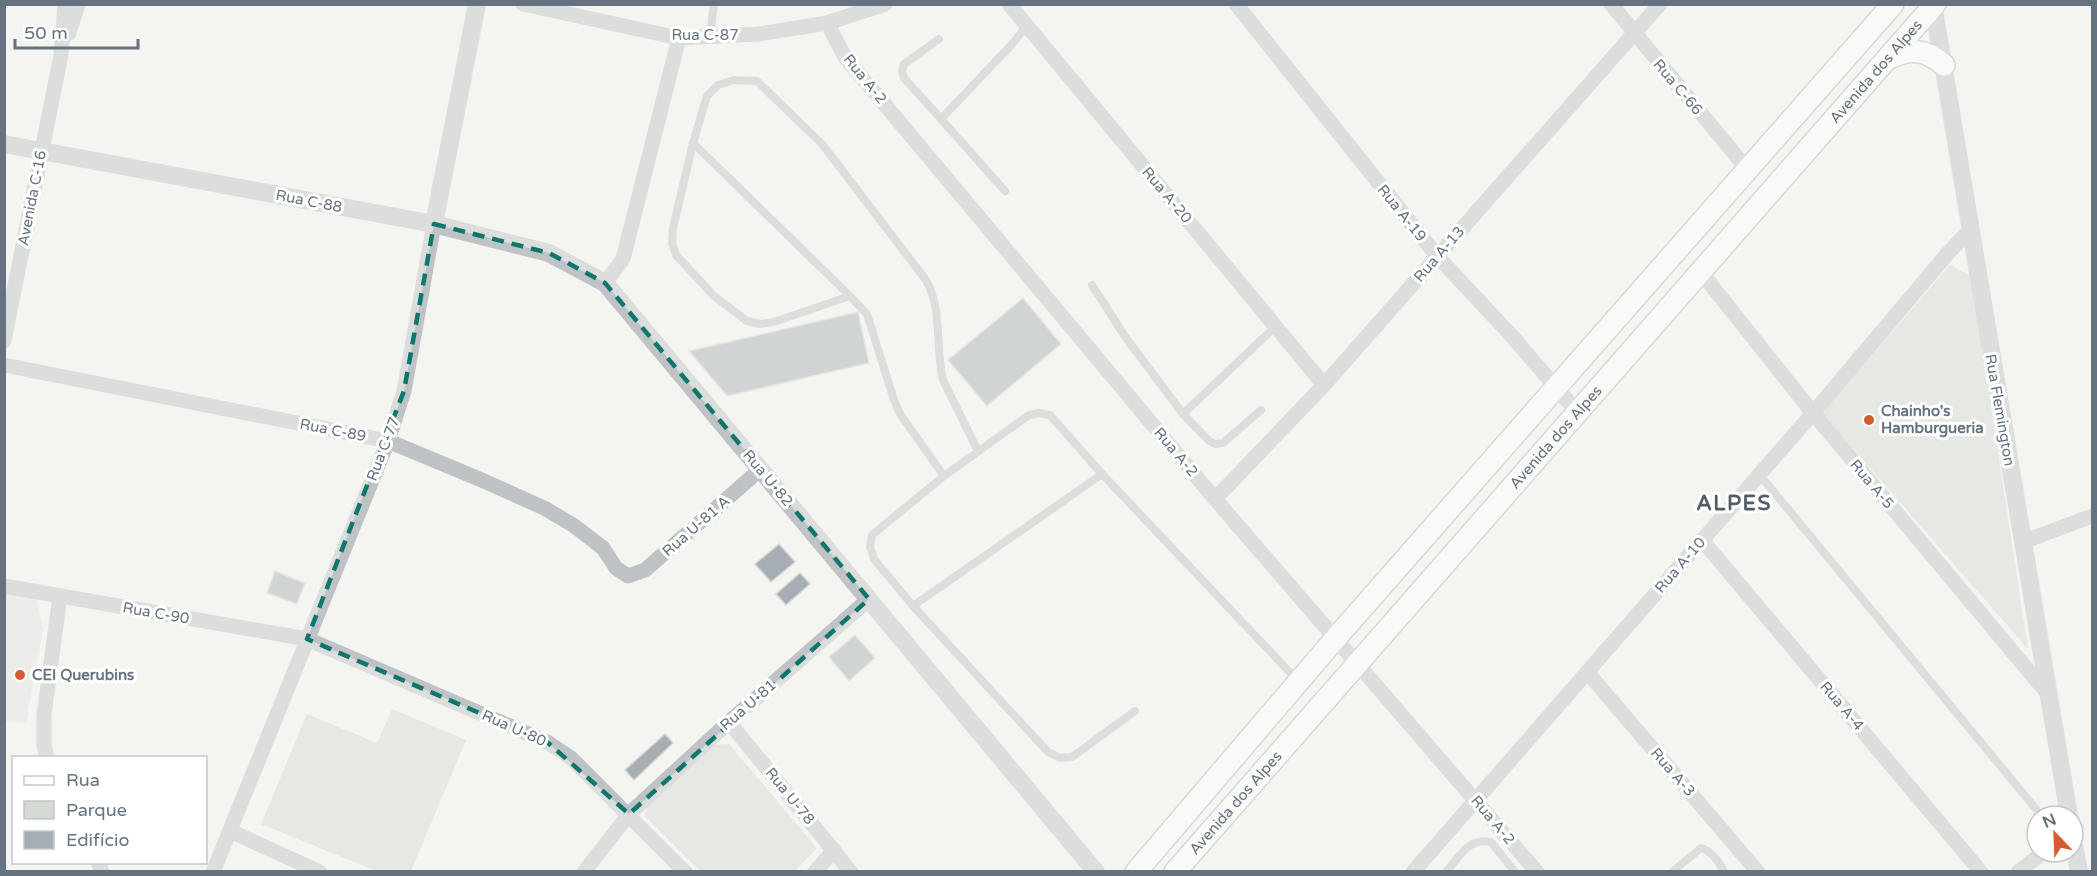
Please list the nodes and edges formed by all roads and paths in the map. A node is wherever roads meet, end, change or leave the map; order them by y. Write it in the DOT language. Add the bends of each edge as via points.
graph roads {
  1 [pos="65,4"];
  2 [pos="78,4"];
  3 [pos="477,4"];
  4 [pos="523,4"];
  5 [pos="714,4"];
  6 [pos="885,4"];
  7 [pos="1009,4"];
  8 [pos="1236,4"];
  9 [pos="1611,4"];
  10 [pos="1659,4"];
  11 [pos="1893,4"];
  12 [pos="1934,5"];
  13 [pos="827,23"];
  14 [pos="1026,26"];
  15 [pos="1633,34"];
  16 [pos="710,36"];
  17 [pos="679,38"];
  18 [pos="939,39"];
  19 [pos="61,56"];
  20 [pos="1889,57"];
  21 [pos="1944,65"];
  22 [pos="941,119"];
  23 [pos="693,143"];
  24 [pos="4,144"];
  25 [pos="41,151"];
  26 [pos="1747,169"];
  27 [pos="1005,191"];
  28 [pos="434,224"];
  29 [pos="1970,231"];
  30 [pos="1437,256"];
  31 [pos="1700,271"];
  32 [pos="606,284"];
  33 [pos="1092,285"];
  34 [pos="850,296"];
  35 [pos="1276,326"];
  36 [pos="4,340"];
  37 [pos="4,365"];
  38 [pos="1324,385"];
  39 [pos="1556,388"];
  40 [pos="1261,410"];
  41 [pos="1578,413"];
  42 [pos="1813,413"];
  43 [pos="1183,414"];
  44 [pos="388,441"];
  45 [pos="978,451"];
  46 [pos="761,469"];
  47 [pos="1102,474"];
  48 [pos="1759,474"];
  49 [pos="944,476"];
  50 [pos="1215,499"];
  51 [pos="2092,516"];
  52 [pos="1702,540"];
  53 [pos="2023,542"];
  54 [pos="628,576"];
  55 [pos="4,586"];
  56 [pos="60,596"];
  57 [pos="869,599"];
  58 [pos="912,606"];
  59 [pos="307,639"];
  60 [pos="1335,639"];
  61 [pos="1358,663"];
  62 [pos="1587,672"];
  63 [pos="1299,682"];
  64 [pos="2048,694"];
  65 [pos="1135,711"];
  66 [pos="729,722"];
  67 [pos="47,756"];
  68 [pos="1476,800"];
  69 [pos="2032,804"];
  70 [pos="2067,804"];
  71 [pos="629,814"];
  72 [pos="230,831"];
  73 [pos="834,850"];
  74 [pos="213,872"];
  75 [pos="320,872"];
  76 [pos="584,872"];
  77 [pos="685,872"];
  78 [pos="814,872"];
  79 [pos="851,872"];
  80 [pos="1096,872"];
  81 [pos="1136,872"];
  82 [pos="1175,872"];
  83 [pos="1413,872"];
  84 [pos="1446,872"];
  85 [pos="1515,872"];
  86 [pos="1537,872"];
  87 [pos="1672,872"];
  88 [pos="1724,872"];
  89 [pos="1758,872"];
  90 [pos="1981,872"];
  1 -- 19 [label="street, Avenida C-16"];
  2 -- 19 [label="street, Avenida C-16"];
  3 -- 28 [label="street, Rua C-77"];
  4 -- 17 [label="street, Rua C-87"];
  5 -- 16 [label="lane"];
  6 -- 13 [label="street, Rua C-87"];
  7 -- 14 [label="street, Rua A-20"];
  8 -- 30 [label="street, Rua A-19"];
  9 -- 15 [label="street, Rua C-66"];
  10 -- 15 [label="street, Rua A-13"];
  11 -- 26 [label="main road, Avenida dos Alpes"];
  12 -- 20 [label="main road, Avenida dos Alpes"];
  12 -- 21 [label="street, Rua Flemington"];
  13 -- 16 [label="street, Rua C-87" via="759,34"];
  13 -- 50 [label="street, Rua A-2" via="845,57"];
  14 -- 22 [label="lane"];
  14 -- 35 [label="street, Rua A-20"];
  15 -- 26 [label="street, Rua C-66"];
  15 -- 30 [label="street, Rua A-13"];
  16 -- 17 [label="street, Rua C-87"];
  17 -- 32 [label="street" via="623,259"];
  18 -- 22 [label="lane" via="904,64 902,71"];
  19 -- 25 [label="street, Avenida C-16"];
  20 -- 21 [label="main road" via="1918,51"];
  20 -- 31 [label="main road, Avenida dos Alpes"];
  21 -- 29 [label="street, Rua Flemington"];
  22 -- 27 [label="lane"];
  23 -- 34 [label="lane"];
  23 -- 34 [label="lane" via="672,243 676,255 714,296 747,321 760,324"];
  23 -- 45 [label="lane" via="707,96 734,80 757,81 822,144 933,292 942,373"];
  24 -- 25 [label="street, Rua C-88"];
  25 -- 28 [label="street, Rua C-88"];
  25 -- 36 [label="street, Avenida C-16"];
  26 -- 39 [label="main road, Avenida dos Alpes"];
  28 -- 32 [label="street, Rua C-88" via="549,253"];
  28 -- 44 [label="street, Rua C-77" via="404,391"];
  29 -- 42 [label="street, Rua A-10"];
  29 -- 53 [label="street, Rua Flemington"];
  30 -- 38 [label="street, Rua A-13"];
  30 -- 39 [label="street, Rua A-19"];
  31 -- 41 [label="main road, Avenida dos Alpes"];
  31 -- 42 [label="street, Rua A-5"];
  32 -- 46 [label="street, Rua U-82"];
  33 -- 43 [label="lane"];
  34 -- 49 [label="lane" via="867,314 900,414"];
  35 -- 38 [label="street, Rua A-20"];
  35 -- 43 [label="lane"];
  37 -- 44 [label="street, Rua C-89"];
  38 -- 50 [label="street, Rua A-13"];
  39 -- 41 [label="street, Rua A-19"];
  39 -- 60 [label="main road, Avenida dos Alpes"];
  40 -- 43 [label="lane" via="1223,443 1215,444"];
  41 -- 61 [label="main road, Avenida dos Alpes"];
  42 -- 48 [label="street, Rua A-10"];
  42 -- 64 [label="street, Rua A-5"];
  44 -- 54 [label="street, Rua C-89" via="544,508 603,548 616,568"];
  44 -- 59 [label="street, Rua C-77"];
  45 -- 47 [label="lane" via="1029,416 1050,415"];
  45 -- 49 [label="lane"];
  46 -- 54 [label="street, Rua U-81 A" via="645,570"];
  46 -- 57 [label="street, Rua U-82"];
  47 -- 58 [label="lane"];
  47 -- 63 [label="lane"];
  48 -- 52 [label="street, Rua A-10"];
  48 -- 69 [label="lane"];
  49 -- 58 [label="lane" via="872,535 870,548 874,559"];
  50 -- 60 [label="street, Rua A-2"];
  51 -- 53 [label="street"];
  52 -- 62 [label="street, Rua A-10"];
  52 -- 90 [label="street, Rua A-4"];
  53 -- 64 [label="street, Rua Flemington"];
  55 -- 56 [label="street, Rua C-90"];
  56 -- 59 [label="street, Rua C-90"];
  56 -- 67 [label="street" via="44,715"];
  57 -- 66 [label="street, Rua U-81"];
  57 -- 80 [label="street, Rua U-82"];
  58 -- 65 [label="lane" via="1048,753 1072,757"];
  59 -- 71 [label="street, Rua U-80" via="547,742 571,758"];
  59 -- 72 [label="street, Rua C-77"];
  60 -- 61 [label="street, Rua A-2"];
  60 -- 63 [label="main road, Avenida dos Alpes"];
  61 -- 68 [label="street, Rua A-2"];
  61 -- 82 [label="main road, Avenida dos Alpes"];
  62 -- 68 [label="street, Rua A-10"];
  62 -- 89 [label="street, Rua A-3"];
  63 -- 81 [label="main road, Avenida dos Alpes"];
  64 -- 70 [label="street, Rua Flemington"];
  66 -- 71 [label="street, Rua U-81"];
  66 -- 73 [label="street, Rua U-78"];
  68 -- 83 [label="street, Rua A-10"];
  68 -- 86 [label="street, Rua A-2"];
  71 -- 76 [label="street, Rua U-81"];
  71 -- 77 [label="street, Rua U-80"];
  72 -- 74 [label="street, Rua C-77"];
  72 -- 75 [label="street"];
  73 -- 78 [label="street"];
  73 -- 79 [label="street, Rua U-78"];
  84 -- 85 [label="lane" via="1479,840 1491,842"];
  87 -- 88 [label="lane" via="1701,848 1708,850"];
}
